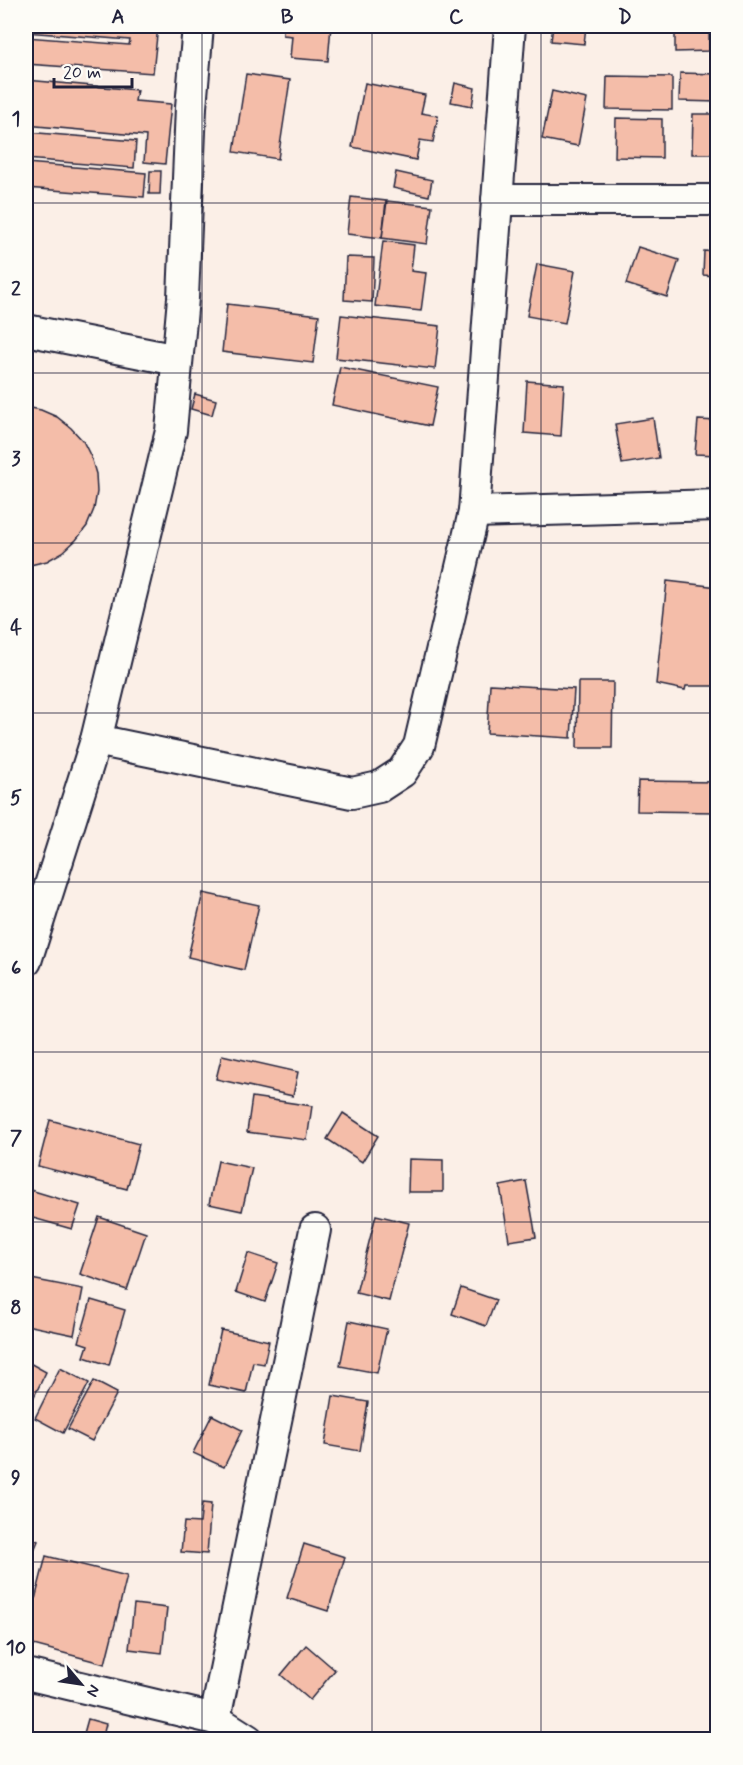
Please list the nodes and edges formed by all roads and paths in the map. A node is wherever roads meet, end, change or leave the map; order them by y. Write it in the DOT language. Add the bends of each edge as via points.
graph roads {
  1 [pos="198,26"];
  2 [pos="510,26"];
  3 [pos="497,200"];
  4 [pos="717,200"];
  5 [pos="26,330"];
  6 [pos="177,360"];
  7 [pos="717,505"];
  8 [pos="474,512"];
  9 [pos="96,740"];
  10 [pos="26,961"];
  11 [pos="315,1230"];
  12 [pos="26,1674"];
  13 [pos="215,1719"];
  14 [pos="248,1740"];
  1 -- 6 [label="street"];
  2 -- 3 [label="street"];
  3 -- 4 [label="street"];
  3 -- 8 [label="street"];
  5 -- 6 [label="street"];
  6 -- 9 [label="street" via="171,432"];
  7 -- 8 [label="street"];
  8 -- 9 [label="street" via="419,746 402,772 379,787 352,793"];
  9 -- 10 [label="street"];
  11 -- 13 [label="street"];
  12 -- 13 [label="street"];
  13 -- 14 [label="street"];
}
